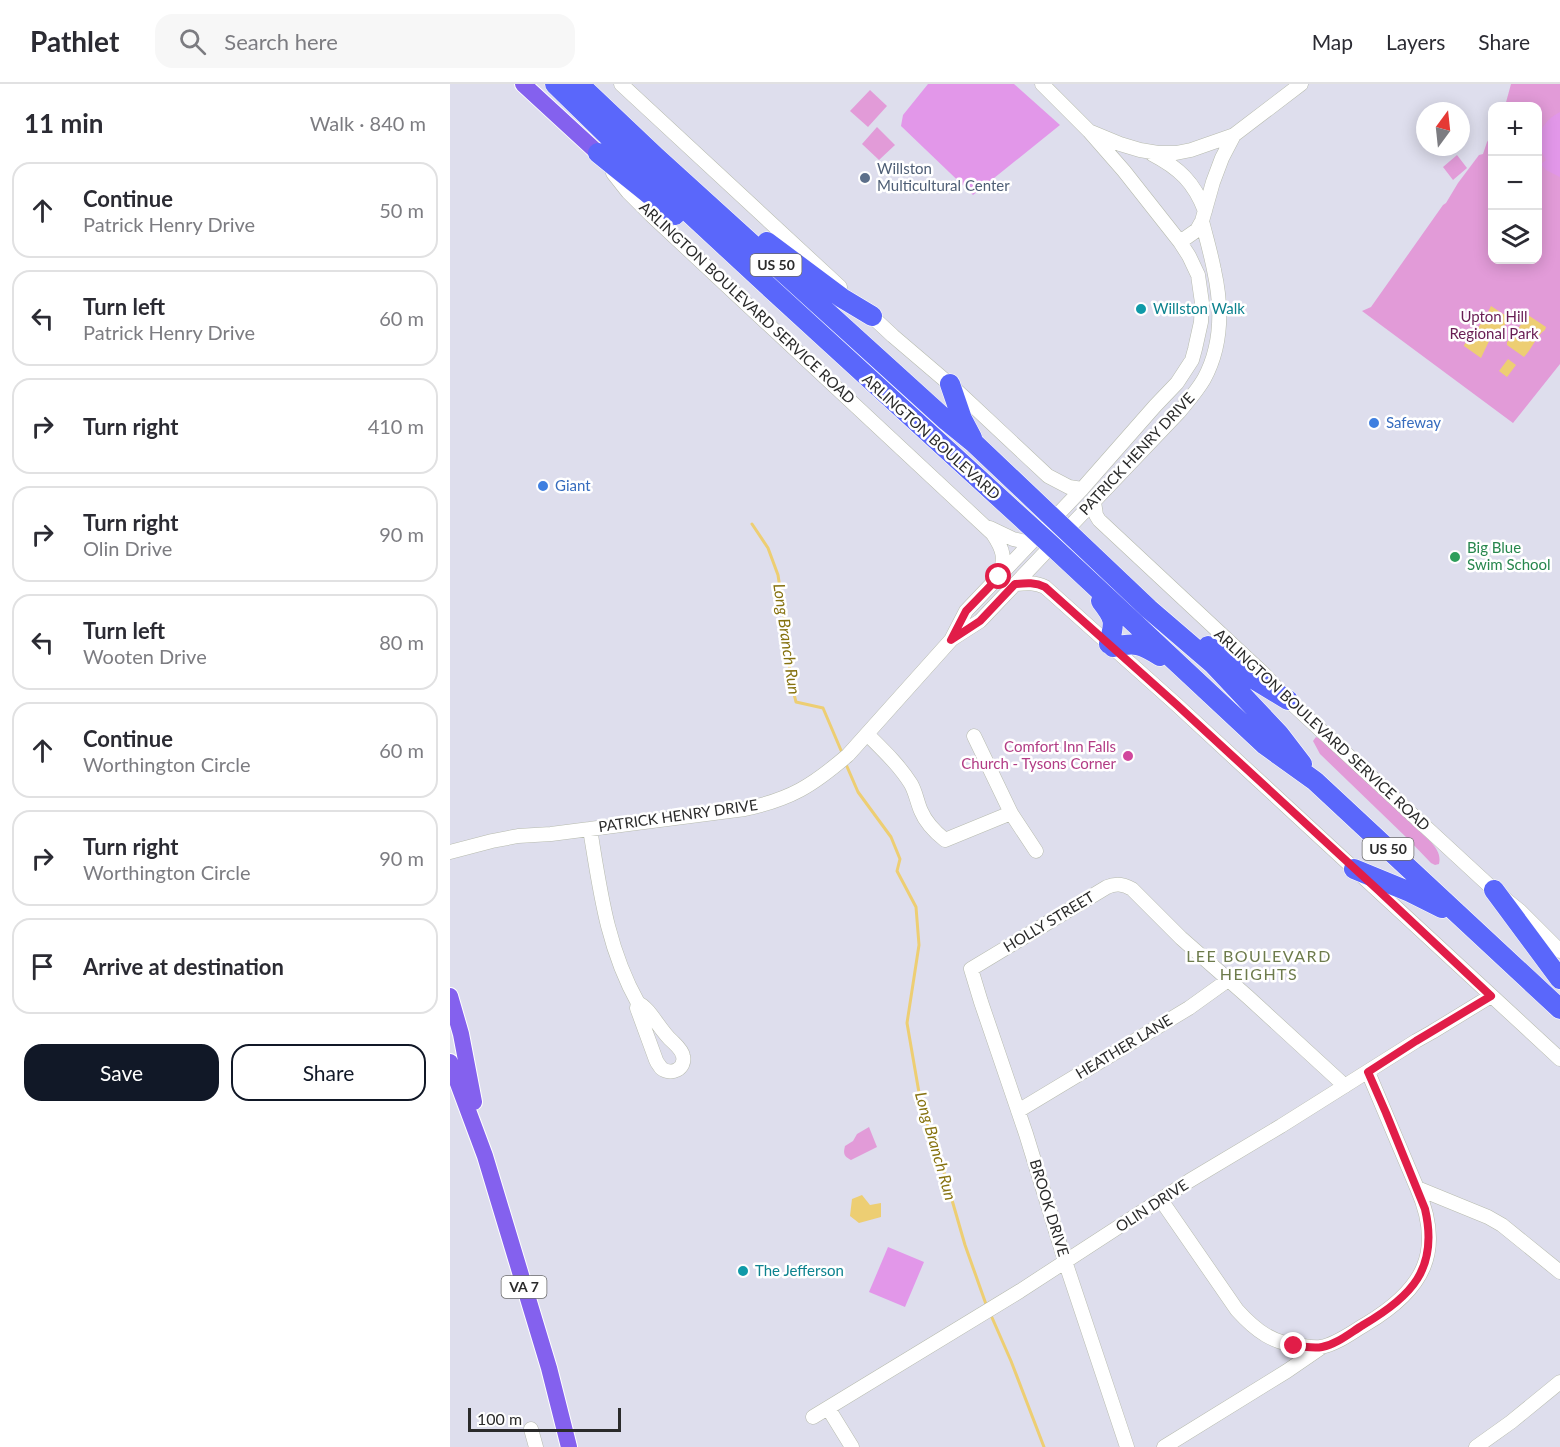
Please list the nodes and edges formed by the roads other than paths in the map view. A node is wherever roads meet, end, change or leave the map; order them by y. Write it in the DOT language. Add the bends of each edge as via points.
graph roads {
  1 [pos="522,84"];
  2 [pos="555,84"];
  3 [pos="579,84"];
  4 [pos="621,84"];
  5 [pos="1042,84"];
  6 [pos="1301,84"];
  7 [pos="1089,131"];
  8 [pos="1234,135"];
  9 [pos="1148,151"];
  10 [pos="598,153"];
  11 [pos="655,156"];
  12 [pos="1124,171"];
  13 [pos="1204,216"];
  14 [pos="1180,242"];
  15 [pos="766,285"];
  16 [pos="872,316"];
  17 [pos="950,384"];
  18 [pos="974,443"];
  19 [pos="1082,489"];
  20 [pos="1094,502"];
  21 [pos="976,518"];
  22 [pos="1060,524"];
  23 [pos="1040,540"];
  24 [pos="1077,570"];
  25 [pos="999,577"];
  26 [pos="1015,584"];
  27 [pos="1149,609"];
  28 [pos="951,640"];
  29 [pos="1111,646"];
  30 [pos="1192,678"];
  31 [pos="1288,700"];
  32 [pos="867,734"];
  33 [pos="974,736"];
  34 [pos="1315,781"];
  35 [pos="1011,813"];
  36 [pos="591,829"];
  37 [pos="1036,851"];
  38 [pos="450,852"];
  39 [pos="1354,869"];
  40 [pos="1494,890"];
  41 [pos="1461,918"];
  42 [pos="1560,951"];
  43 [pos="972,969"];
  44 [pos="1560,979"];
  45 [pos="1228,980"];
  46 [pos="450,996"];
  47 [pos="1491,996"];
  48 [pos="638,1003"];
  49 [pos="1560,1009"];
  50 [pos="1560,1059"];
  51 [pos="450,1062"];
  52 [pos="1368,1072"];
  53 [pos="1345,1086"];
  54 [pos="1018,1111"];
  55 [pos="485,1156"];
  56 [pos="1417,1188"];
  57 [pos="1161,1200"];
  58 [pos="1065,1261"];
  59 [pos="1560,1272"];
  60 [pos="1322,1347"];
  61 [pos="1560,1382"];
  62 [pos="828,1408"];
  63 [pos="813,1416"];
  64 [pos="531,1429"];
  65 [pos="536,1447"];
  66 [pos="569,1447"];
  67 [pos="852,1447"];
  68 [pos="1127,1447"];
  69 [pos="1164,1447"];
  70 [pos="1476,1447"];
  1 -- 10 [label="main road, ARLINGTON BOULEVARD SERVICE ROAD"];
  2 -- 15 [label="highway, ARLINGTON BOULEVARD / US 50"];
  3 -- 11 [label="highway, ARLINGTON BOULEVARD / US 50"];
  4 -- 16 [label="street"];
  5 -- 7 [label="street"];
  6 -- 8 [label="street, PATRICK HENRY DRIVE"];
  7 -- 9 [label="street, PATRICK HENRY DRIVE"];
  7 -- 12 [label="street, PATRICK HENRY DRIVE"];
  8 -- 9 [label="street, PATRICK HENRY DRIVE" via="1176,153"];
  8 -- 13 [label="street, PATRICK HENRY DRIVE" via="1216,174"];
  9 -- 12 [label="street" via="1137,156"];
  9 -- 13 [label="street, PATRICK HENRY DRIVE" via="1180,171 1200,198"];
  10 -- 15 [label="highway"];
  10 -- 21 [label="street, ARLINGTON BOULEVARD SERVICE ROAD" via="628,192"];
  11 -- 16 [label="highway" via="842,298"];
  11 -- 18 [label="highway, ARLINGTON BOULEVARD / US 50"];
  12 -- 14 [label="street, PATRICK HENRY DRIVE"];
  13 -- 14 [label="street, PATRICK HENRY DRIVE" via="1197,230"];
  13 -- 20 [label="street, PATRICK HENRY DRIVE" via="1220,312 1218,338 1209,367 1193,396"];
  14 -- 19 [label="street, PATRICK HENRY DRIVE" via="1198,275 1202,303 1192,360 1177,383"];
  15 -- 23 [label="highway, ARLINGTON BOULEVARD / US 50"];
  16 -- 17 [label="street"];
  17 -- 18 [label="highway"];
  17 -- 19 [label="street" via="1048,476 1069,488"];
  18 -- 22 [label="highway, ARLINGTON BOULEVARD / US 50"];
  19 -- 22 [label="street, PATRICK HENRY DRIVE"];
  20 -- 22 [label="street, PATRICK HENRY DRIVE"];
  20 -- 31 [label="street, ARLINGTON BOULEVARD SERVICE ROAD" via="1099,520"];
  21 -- 23 [label="street, ARLINGTON BOULEVARD SERVICE ROAD" via="1013,539"];
  21 -- 25 [label="street, ARLINGTON BOULEVARD SERVICE ROAD" via="999,543 1004,559"];
  22 -- 23 [label="street, PATRICK HENRY DRIVE"];
  22 -- 27 [label="highway, ARLINGTON BOULEVARD / US 50"];
  23 -- 24 [label="highway, ARLINGTON BOULEVARD / US 50"];
  23 -- 25 [label="street, PATRICK HENRY DRIVE"];
  23 -- 26 [label="street, PATRICK HENRY DRIVE"];
  24 -- 29 [label="highway" via="1113,617"];
  24 -- 30 [label="highway, ARLINGTON BOULEVARD / US 50"];
  25 -- 28 [label="street, PATRICK HENRY DRIVE" via="966,611"];
  26 -- 28 [label="street, PATRICK HENRY DRIVE" via="980,621"];
  26 -- 29 [label="street" via="1045,587"];
  27 -- 31 [label="highway" via="1186,629"];
  27 -- 34 [label="highway, ARLINGTON BOULEVARD / US 50" via="1213,664 1279,734"];
  28 -- 32 [label="street, PATRICK HENRY DRIVE"];
  29 -- 30 [label="highway" via="1139,645"];
  29 -- 39 [label="street"];
  30 -- 34 [label="highway, ARLINGTON BOULEVARD / US 50" via="1265,745"];
  31 -- 40 [label="street, ARLINGTON BOULEVARD SERVICE ROAD"];
  32 -- 35 [label="street" via="898,765 927,822 945,840"];
  32 -- 36 [label="street, PATRICK HENRY DRIVE" via="848,755 807,787 767,804"];
  33 -- 35 [label="street"];
  34 -- 41 [label="highway, ARLINGTON BOULEVARD / US 50"];
  35 -- 37 [label="street"];
  36 -- 38 [label="street, PATRICK HENRY DRIVE" via="518,836"];
  36 -- 48 [label="street" via="615,952"];
  39 -- 41 [label="highway"];
  39 -- 47 [label="street"];
  40 -- 42 [label="street, ARLINGTON BOULEVARD SERVICE ROAD"];
  40 -- 44 [label="highway"];
  41 -- 49 [label="highway, ARLINGTON BOULEVARD / US 50"];
  43 -- 45 [label="street, HOLLY STREET" via="1107,887 1122,884"];
  43 -- 54 [label="street, BROOK DRIVE"];
  45 -- 53 [label="street"];
  45 -- 54 [label="street, HEATHER LANE"];
  46 -- 55 [label="main road, VA 7"];
  47 -- 50 [label="street"];
  47 -- 52 [label="street, OLIN DRIVE"];
  48 -- 48 [label="street" via="660,1067 677,1071 684,1056"];
  51 -- 55 [label="main road, VA 7"];
  52 -- 53 [label="street, OLIN DRIVE"];
  52 -- 56 [label="street"];
  53 -- 57 [label="street, OLIN DRIVE"];
  54 -- 58 [label="street, BROOK DRIVE"];
  55 -- 66 [label="main road, VA 7"];
  56 -- 59 [label="street" via="1502,1225"];
  56 -- 60 [label="street" via="1430,1237 1417,1281 1395,1305"];
  57 -- 58 [label="street, OLIN DRIVE"];
  57 -- 60 [label="street" via="1250,1324 1284,1344"];
  58 -- 62 [label="street, OLIN DRIVE"];
  58 -- 68 [label="street, BROOK DRIVE"];
  60 -- 69 [label="street"];
  61 -- 70 [label="street"];
  62 -- 63 [label="street, OLIN DRIVE"];
  62 -- 67 [label="street"];
  64 -- 65 [label="street"];
}
